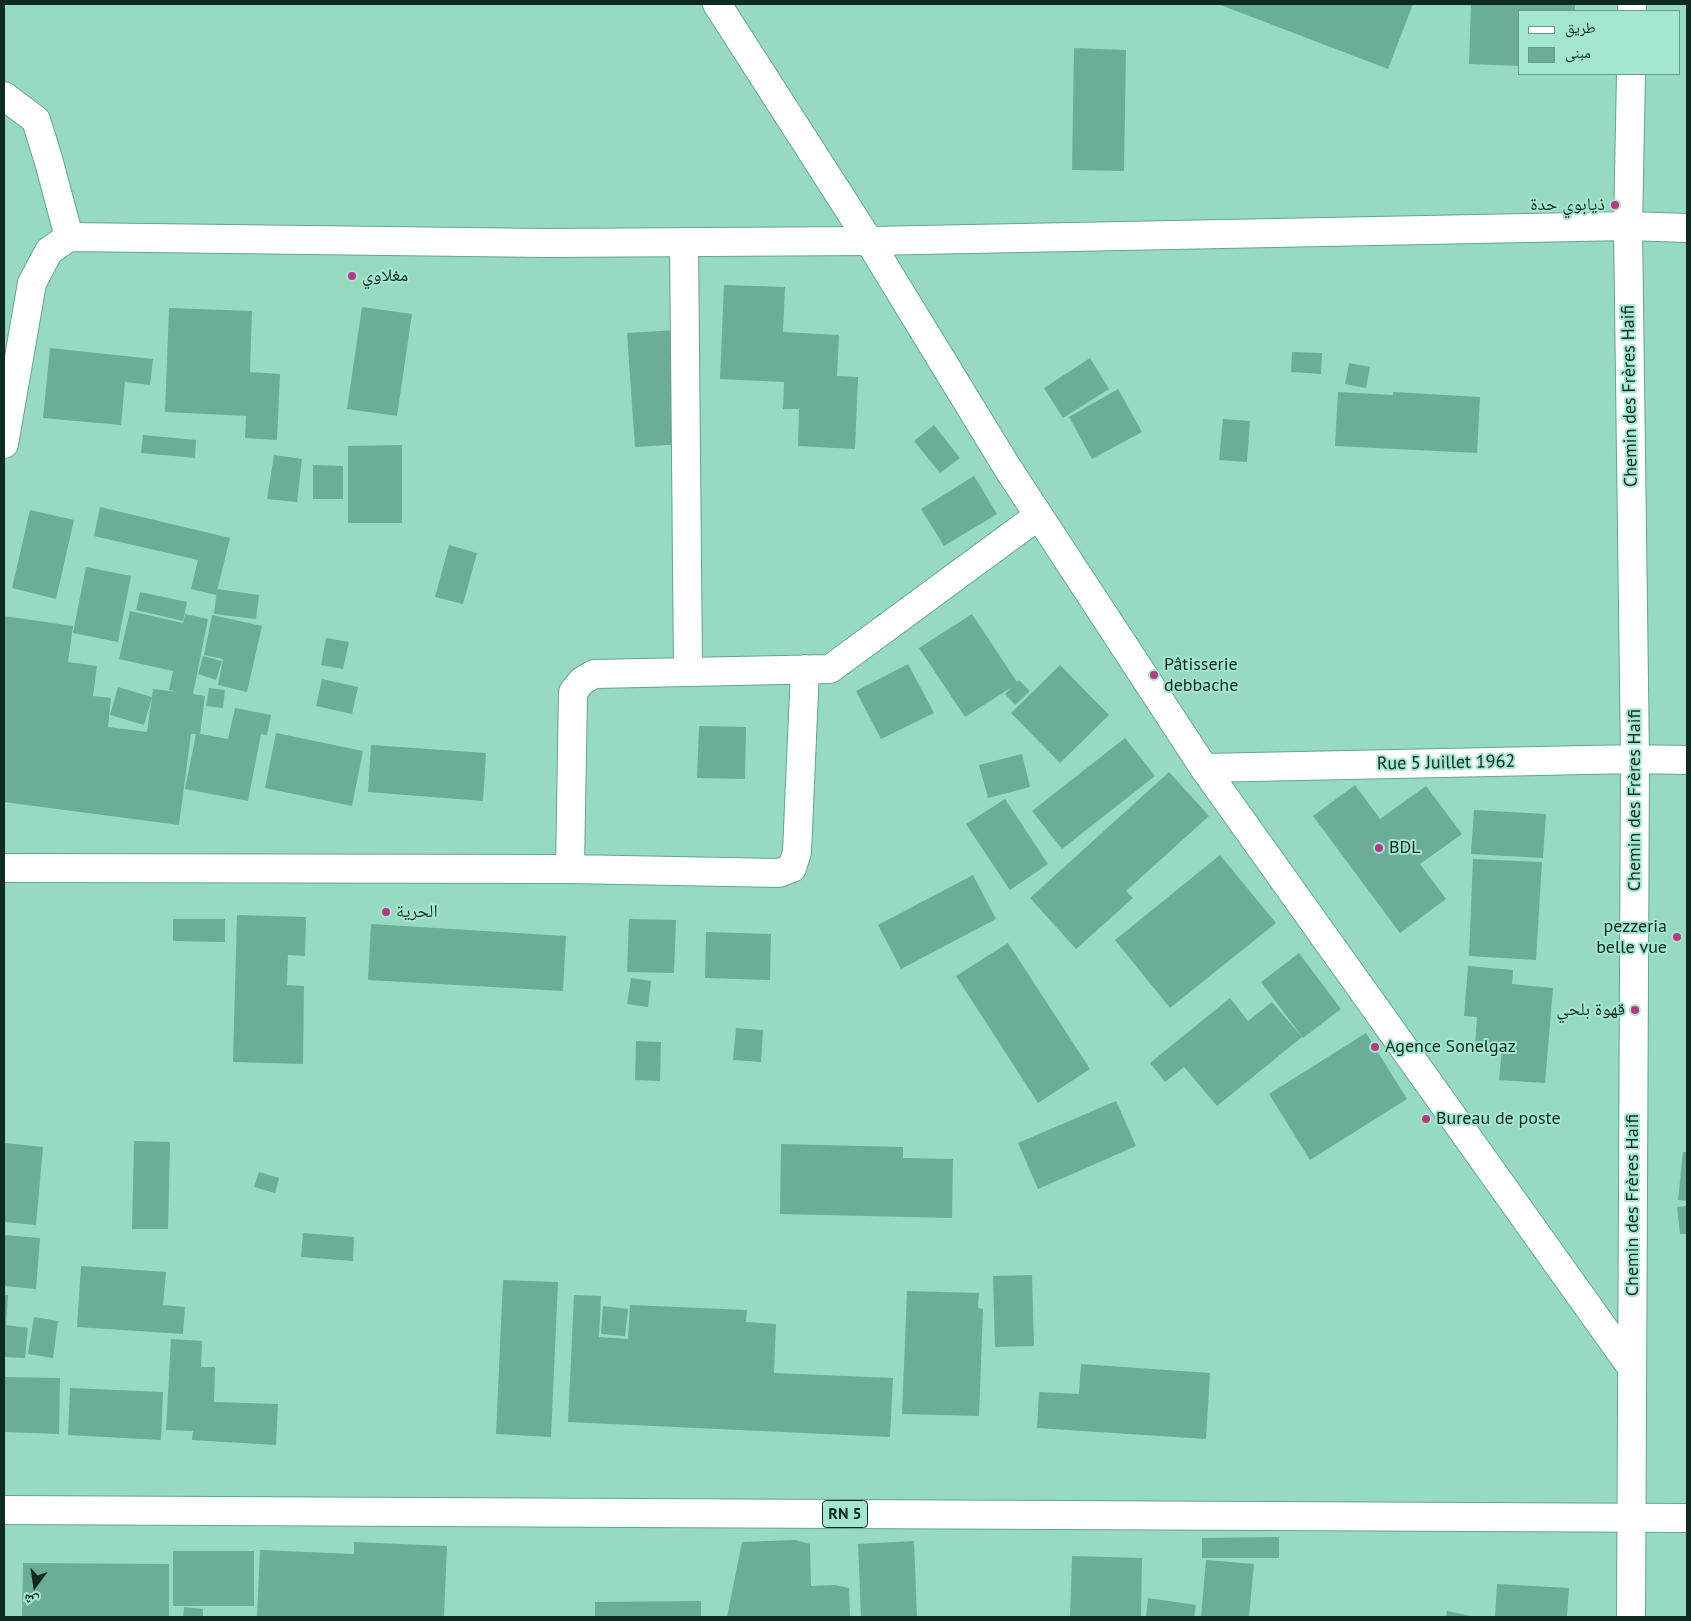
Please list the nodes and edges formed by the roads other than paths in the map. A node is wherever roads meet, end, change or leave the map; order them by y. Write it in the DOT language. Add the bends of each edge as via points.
graph roads {
  1 [pos="717,4"];
  2 [pos="1631,75"];
  3 [pos="4,96"];
  4 [pos="1628,226"];
  5 [pos="1687,228"];
  6 [pos="69,237"];
  7 [pos="869,241"];
  8 [pos="684,242"];
  9 [pos="4,444"];
  10 [pos="1038,516"];
  11 [pos="805,669"];
  12 [pos="688,670"];
  13 [pos="1635,759"];
  14 [pos="1687,760"];
  15 [pos="1204,768"];
  16 [pos="4,868"];
  17 [pos="570,869"];
  18 [pos="1632,1368"];
  19 [pos="4,1510"];
  20 [pos="1632,1518"];
  21 [pos="1687,1518"];
  22 [pos="1631,1617"];
  1 -- 7 [label="street"];
  2 -- 4 [label="street, Chemin des Frères Haifi"];
  3 -- 6 [label="street" via="36,120"];
  4 -- 5 [label="street"];
  4 -- 7 [label="street"];
  4 -- 13 [label="street, Chemin des Frères Haifi"];
  6 -- 8 [label="street"];
  6 -- 9 [label="street" via="49,251 32,283"];
  7 -- 8 [label="street"];
  7 -- 10 [label="street"];
  8 -- 12 [label="street"];
  10 -- 11 [label="street" via="830,669"];
  10 -- 15 [label="street"];
  11 -- 12 [label="street"];
  11 -- 17 [label="street" via="798,852 792,868 779,873"];
  12 -- 17 [label="street" via="594,674 582,680 574,692"];
  13 -- 14 [label="street, Rue 5 Juillet 1962"];
  13 -- 15 [label="street, Rue 5 Juillet 1962"];
  13 -- 18 [label="street, Chemin des Frères Haifi"];
  15 -- 18 [label="street"];
  16 -- 17 [label="street"];
  18 -- 20 [label="street, Chemin des Frères Haifi"];
  19 -- 20 [label="street, RN 5"];
  20 -- 21 [label="street, RN 5"];
  20 -- 22 [label="street, Chemin des Frères Haifi"];
}
